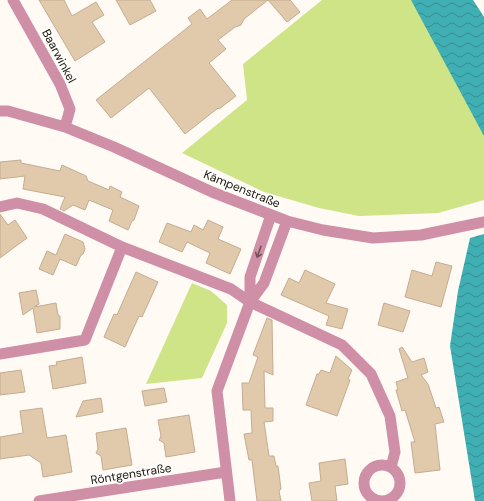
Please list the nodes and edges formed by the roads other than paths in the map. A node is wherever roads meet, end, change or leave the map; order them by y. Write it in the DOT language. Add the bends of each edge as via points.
graph roads {
  1 [pos="13,0"];
  2 [pos="0,111"];
  3 [pos="65,128"];
  4 [pos="0,207"];
  5 [pos="271,215"];
  6 [pos="287,221"];
  7 [pos="484,222"];
  8 [pos="122,247"];
  9 [pos="250,302"];
  10 [pos="0,354"];
  11 [pos="391,467"];
  12 [pos="226,472"];
  13 [pos="39,501"];
  14 [pos="230,501"];
  1 -- 3 [label="street, Baarwinkel" via="60,84 70,109"];
  2 -- 3 [label="street, Kämpenstraße" via="8,111"];
  3 -- 5 [label="street, Kämpenstraße"];
  4 -- 8 [label="street" via="17,203 43,209"];
  5 -- 6 [label="street, Kämpenstraße"];
  5 -- 9 [label="street, one-way" via="250,277"];
  6 -- 7 [label="street, Kämpenstraße" via="373,238 421,235"];
  6 -- 9 [label="street" via="264,283"];
  8 -- 9 [label="street" via="231,289"];
  8 -- 10 [label="street" via="85,340"];
  9 -- 11 [label="street" via="342,345 371,374 390,416 395,452"];
  9 -- 12 [label="street" via="217,391"];
  12 -- 13 [label="street, Röntgenstraße"];
  12 -- 14 [label="street"];
}
